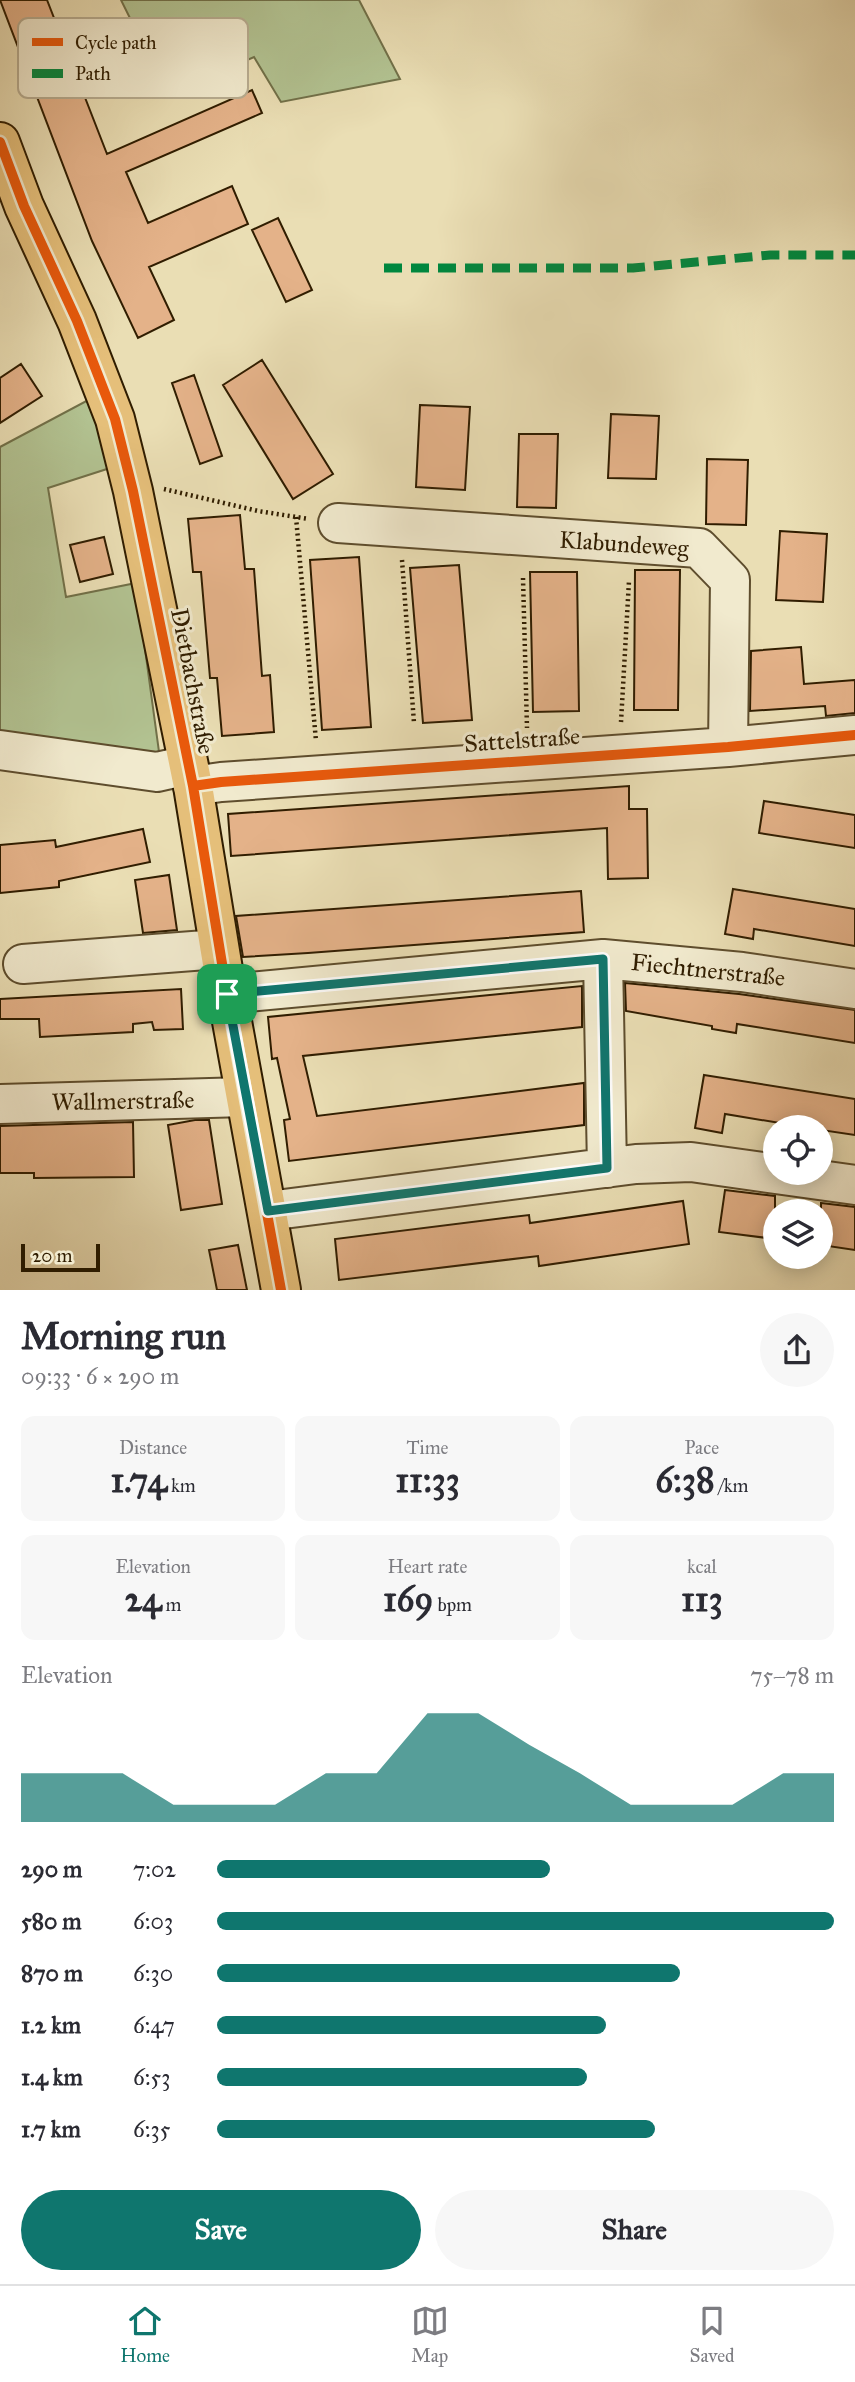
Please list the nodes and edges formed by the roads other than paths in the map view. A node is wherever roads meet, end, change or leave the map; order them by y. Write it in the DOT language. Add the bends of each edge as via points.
graph roads {
  1 [pos="0,142"];
  2 [pos="338,523"];
  3 [pos="855,735"];
  4 [pos="728,747"];
  5 [pos="0,750"];
  6 [pos="191,776"];
  7 [pos="219,949"];
  8 [pos="603,959"];
  9 [pos="23,964"];
  10 [pos="855,989"];
  11 [pos="227,994"];
  12 [pos="245,1097"];
  13 [pos="0,1104"];
  14 [pos="607,1168"];
  15 [pos="855,1185"];
  16 [pos="268,1211"];
  17 [pos="281,1290"];
  1 -- 6 [label="main road, Dietbachstraße" via="115,419"];
  2 -- 4 [label="street, Klabundeweg" via="699,548 730,580"];
  3 -- 4 [label="street, Sattelstraße"];
  4 -- 6 [label="street, Sattelstraße"];
  5 -- 6 [label="street, Sattelstraße"];
  6 -- 7 [label="main road, Dietbachstraße"];
  7 -- 9 [label="street"];
  7 -- 11 [label="main road, Dietbachstraße"];
  8 -- 10 [label="street, Fiechtnerstraße" via="742,972"];
  8 -- 11 [label="street, Fiechtnerstraße"];
  8 -- 14 [label="street"];
  11 -- 12 [label="main road, Dietbachstraße"];
  12 -- 13 [label="street, Wallmerstraße"];
  12 -- 16 [label="main road, Dietbachstraße"];
  14 -- 15 [label="street" via="691,1161"];
  14 -- 16 [label="street"];
  16 -- 17 [label="main road, Dietbachstraße"];
}
